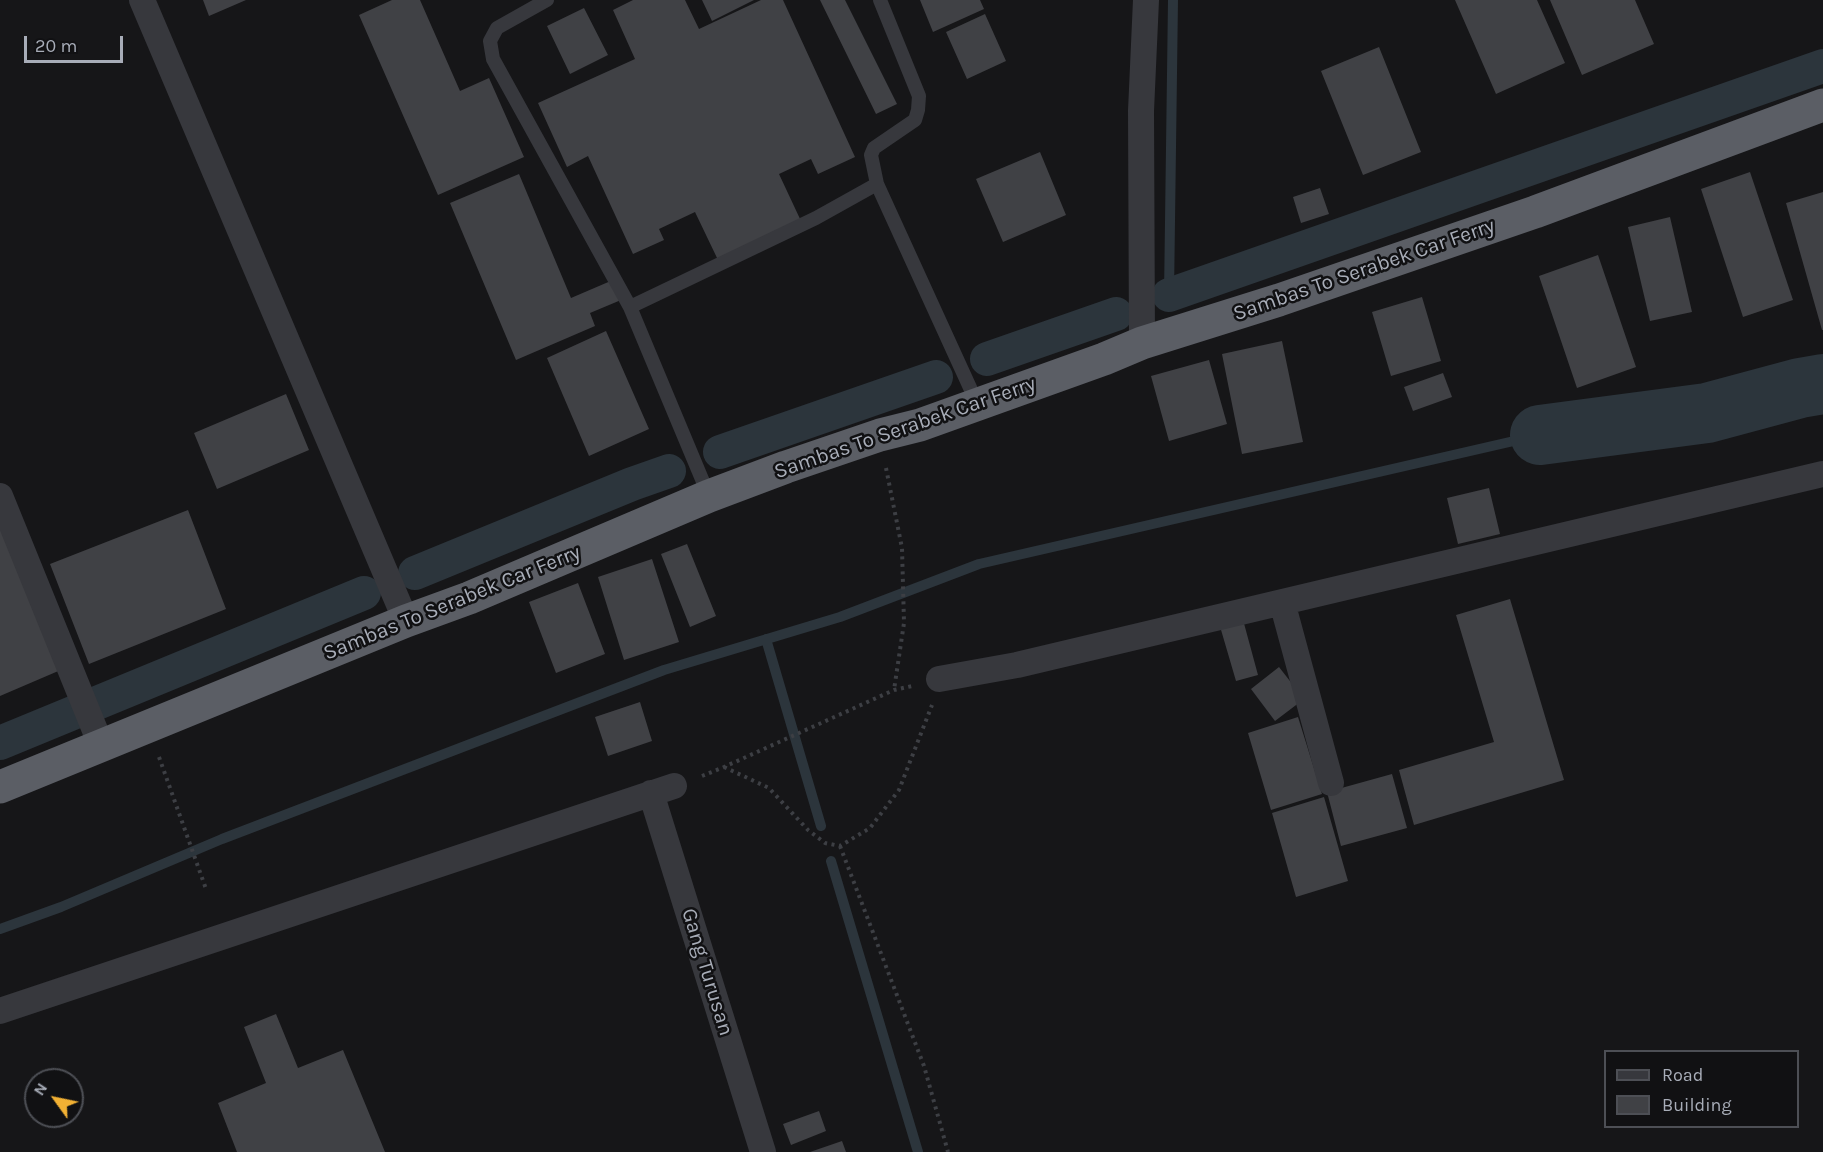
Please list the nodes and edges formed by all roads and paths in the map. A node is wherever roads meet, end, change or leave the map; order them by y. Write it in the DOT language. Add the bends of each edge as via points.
graph roads {
  1 [pos="142,0"];
  2 [pos="547,0"];
  3 [pos="880,0"];
  4 [pos="1146,0"];
  5 [pos="1823,105"];
  6 [pos="877,184"];
  7 [pos="630,307"];
  8 [pos="1142,343"];
  9 [pos="977,403"];
  10 [pos="880,435"];
  11 [pos="1823,474"];
  12 [pos="0,496"];
  13 [pos="709,496"];
  14 [pos="1282,602"];
  15 [pos="406,621"];
  16 [pos="939,679"];
  17 [pos="149,726"];
  18 [pos="101,744"];
  19 [pos="724,767"];
  20 [pos="1331,783"];
  21 [pos="0,787"];
  22 [pos="662,789"];
  23 [pos="840,846"];
  24 [pos="206,889"];
  25 [pos="0,1011"];
  26 [pos="763,1152"];
  27 [pos="948,1152"];
  1 -- 15 [label="street"];
  2 -- 7 [label="lane" via="497,28 490,41 493,59"];
  3 -- 6 [label="lane" via="919,96 915,120 874,148 871,155"];
  4 -- 8 [label="street" via="1141,111"];
  5 -- 8 [label="highway, Sambas To Serabek Car Ferry" via="1535,212"];
  6 -- 7 [label="lane" via="816,218"];
  6 -- 9 [label="lane"];
  7 -- 13 [label="lane"];
  8 -- 9 [label="highway, Sambas To Serabek Car Ferry"];
  9 -- 10 [label="highway, Sambas To Serabek Car Ferry" via="920,425"];
  10 -- 13 [label="highway, Sambas To Serabek Car Ferry"];
  10 -- 19 [label="path" via="902,548 904,623 894,690"];
  11 -- 14 [label="street"];
  12 -- 18 [label="street"];
  13 -- 15 [label="highway, Sambas To Serabek Car Ferry"];
  14 -- 16 [label="street" via="1017,665"];
  14 -- 20 [label="street"];
  15 -- 17 [label="highway, Sambas To Serabek Car Ferry"];
  16 -- 23 [label="path" via="899,790 870,828"];
  17 -- 18 [label="highway, Sambas To Serabek Car Ferry"];
  17 -- 24 [label="path"];
  18 -- 21 [label="highway, Sambas To Serabek Car Ferry"];
  19 -- 22 [label="path"];
  19 -- 23 [label="path" via="769,788 808,830 825,843"];
  22 -- 25 [label="street"];
  22 -- 26 [label="street, Gang Turusan"];
  23 -- 27 [label="path" via="924,1066"];
}
